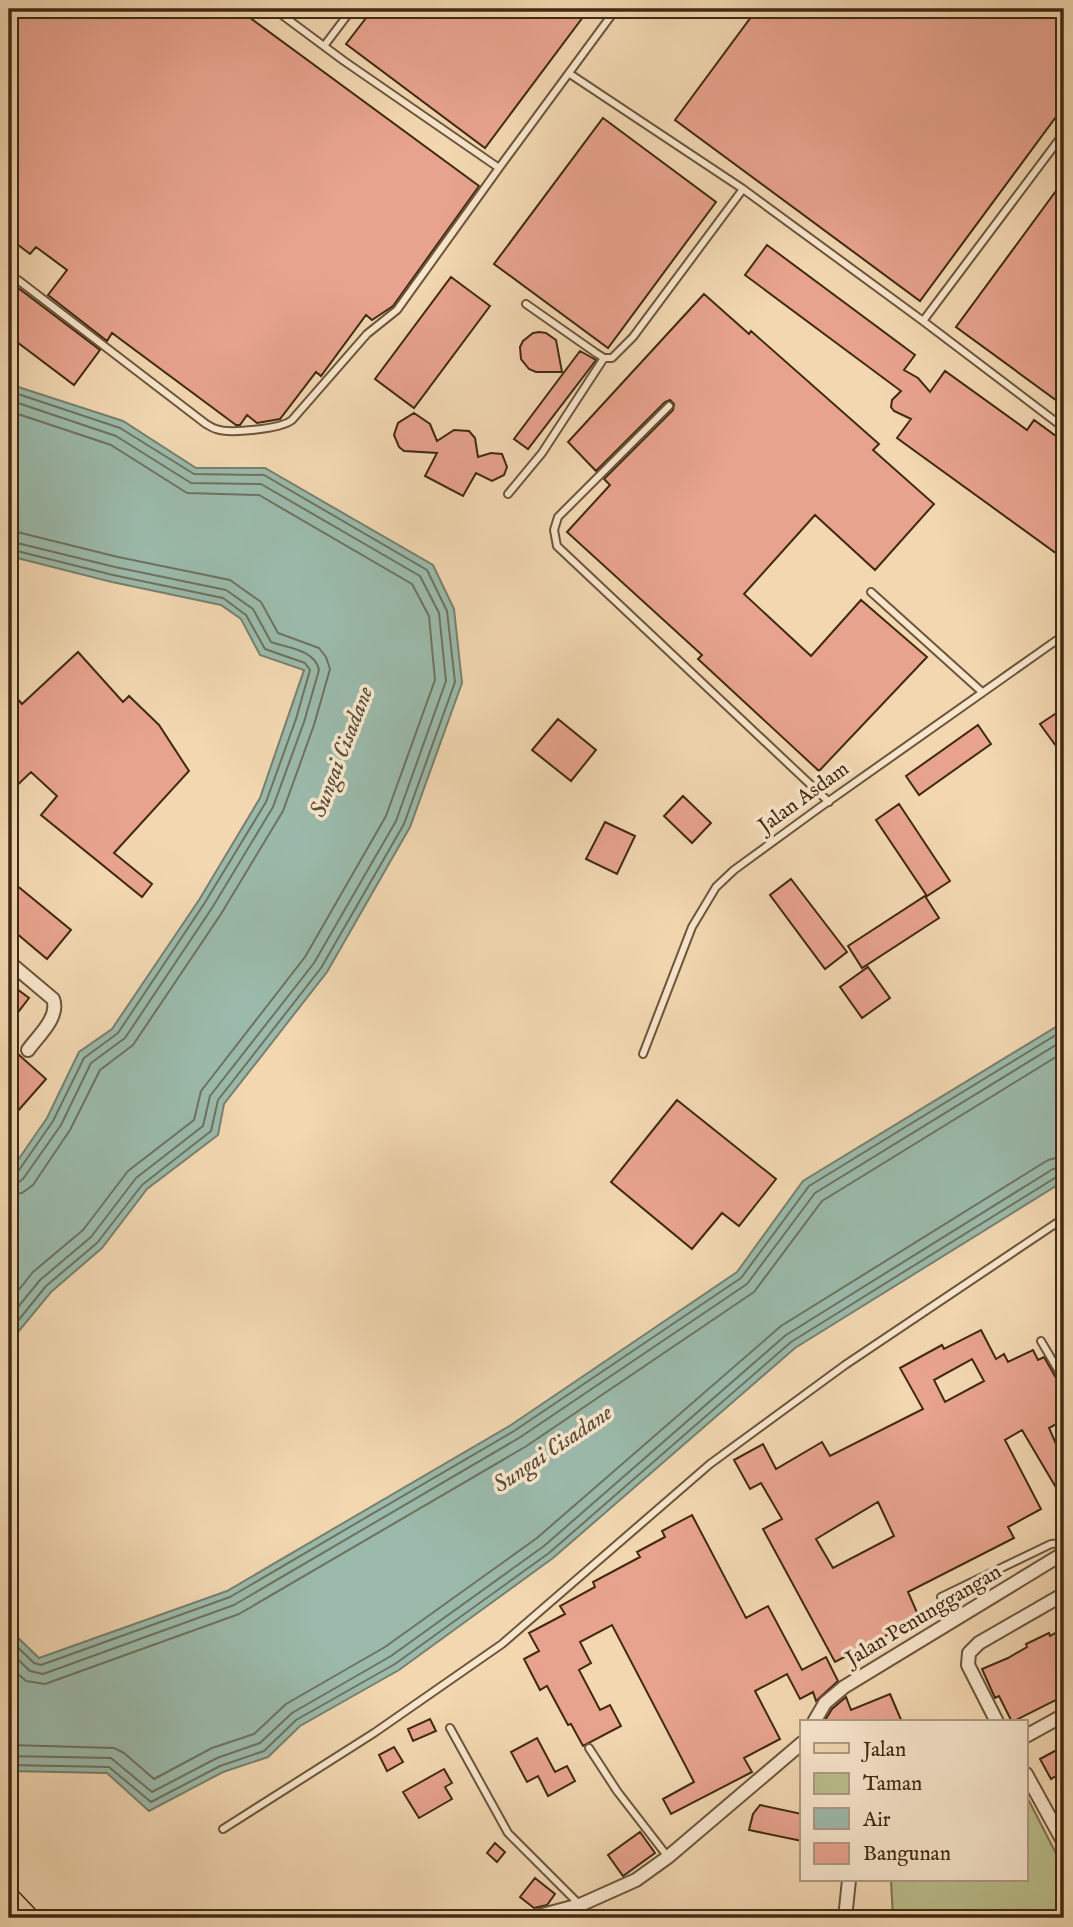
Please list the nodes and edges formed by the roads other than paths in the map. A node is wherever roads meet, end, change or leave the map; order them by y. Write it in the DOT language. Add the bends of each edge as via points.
graph roads {
  1 [pos="274,9"];
  2 [pos="352,9"];
  3 [pos="616,9"];
  4 [pos="324,46"];
  5 [pos="570,74"];
  6 [pos="1064,133"];
  7 [pos="499,168"];
  8 [pos="743,188"];
  9 [pos="18,280"];
  10 [pos="526,304"];
  11 [pos="923,321"];
  12 [pos="604,358"];
  13 [pos="669,406"];
  14 [pos="1064,428"];
  15 [pos="508,494"];
  16 [pos="871,592"];
  17 [pos="1064,635"];
  18 [pos="982,692"];
  19 [pos="829,802"];
  20 [pos="9,962"];
  21 [pos="28,1050"];
  22 [pos="643,1054"];
  23 [pos="1064,1218"];
  24 [pos="1041,1341"];
  25 [pos="1064,1380"];
  26 [pos="1064,1543"];
  27 [pos="1064,1553"];
  28 [pos="1064,1594"];
  29 [pos="941,1597"];
  30 [pos="1064,1715"];
  31 [pos="815,1720"];
  32 [pos="996,1720"];
  33 [pos="450,1728"];
  34 [pos="1028,1735"];
  35 [pos="800,1745"];
  36 [pos="589,1748"];
  37 [pos="1028,1777"];
  38 [pos="223,1829"];
  39 [pos="1063,1836"];
  40 [pos="668,1857"];
  41 [pos="849,1882"];
  42 [pos="9,1898"];
  43 [pos="580,1905"];
  44 [pos="846,1914"];
  45 [pos="27,1918"];
  46 [pos="531,1918"];
  1 -- 4 [label="lane"];
  2 -- 4 [label="lane"];
  3 -- 5 [label="lane"];
  4 -- 7 [label="lane"];
  5 -- 7 [label="lane"];
  5 -- 8 [label="lane"];
  6 -- 11 [label="lane"];
  7 -- 9 [label="lane" via="397,310 367,334 292,420 271,429 217,430"];
  8 -- 11 [label="lane"];
  8 -- 12 [label="lane" via="626,346 612,358"];
  10 -- 12 [label="lane"];
  11 -- 14 [label="lane"];
  12 -- 15 [label="lane" via="542,453"];
  13 -- 19 [label="lane" via="558,517 554,530 557,546"];
  16 -- 18 [label="lane"];
  17 -- 18 [label="lane, Jalan Asdam"];
  18 -- 19 [label="lane, Jalan Asdam"];
  19 -- 22 [label="lane, Jalan Asdam" via="716,887 692,927"];
  20 -- 21 [label="street" via="56,1005"];
  23 -- 38 [label="lane" via="845,1365 710,1464 502,1644"];
  24 -- 25 [label="lane"];
  26 -- 29 [label="lane" via="1051,1544"];
  27 -- 31 [label="street, Jalan Penunggangan" via="844,1687 825,1703"];
  28 -- 32 [label="street" via="969,1653 968,1665"];
  30 -- 34 [label="street"];
  33 -- 43 [label="lane" via="508,1833"];
  35 -- 40 [label="street"];
  36 -- 40 [label="lane"];
  37 -- 39 [label="street"];
  40 -- 43 [label="street" via="636,1880"];
  41 -- 44 [label="street"];
  42 -- 45 [label="main road"];
  43 -- 46 [label="street"];
}
